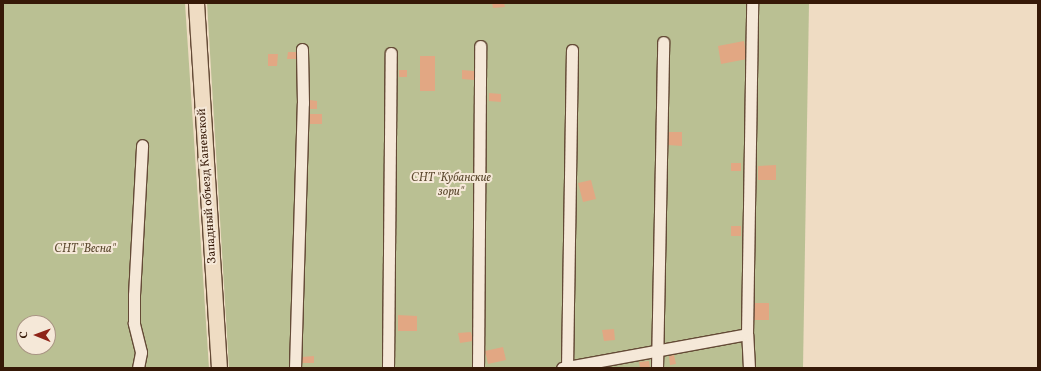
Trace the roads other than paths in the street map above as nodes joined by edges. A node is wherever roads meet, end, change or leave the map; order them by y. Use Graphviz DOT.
graph roads {
  1 [pos="196,3"];
  2 [pos="752,3"];
  3 [pos="663,42"];
  4 [pos="480,46"];
  5 [pos="302,49"];
  6 [pos="572,50"];
  7 [pos="391,53"];
  8 [pos="142,145"];
  9 [pos="747,334"];
  10 [pos="657,350"];
  11 [pos="138,368"];
  12 [pos="219,368"];
  13 [pos="295,368"];
  14 [pos="388,368"];
  15 [pos="478,368"];
  16 [pos="566,368"];
  17 [pos="657,368"];
  18 [pos="749,368"];
  1 -- 12 [label="main road, Западный объезд Каневской"];
  2 -- 9 [label="lane"];
  3 -- 10 [label="lane"];
  4 -- 15 [label="lane"];
  5 -- 13 [label="lane"];
  6 -- 16 [label="lane"];
  7 -- 14 [label="lane"];
  8 -- 11 [label="lane"];
  9 -- 10 [label="lane"];
  9 -- 18 [label="lane"];
  10 -- 16 [label="lane"];
  10 -- 17 [label="lane"];
}
